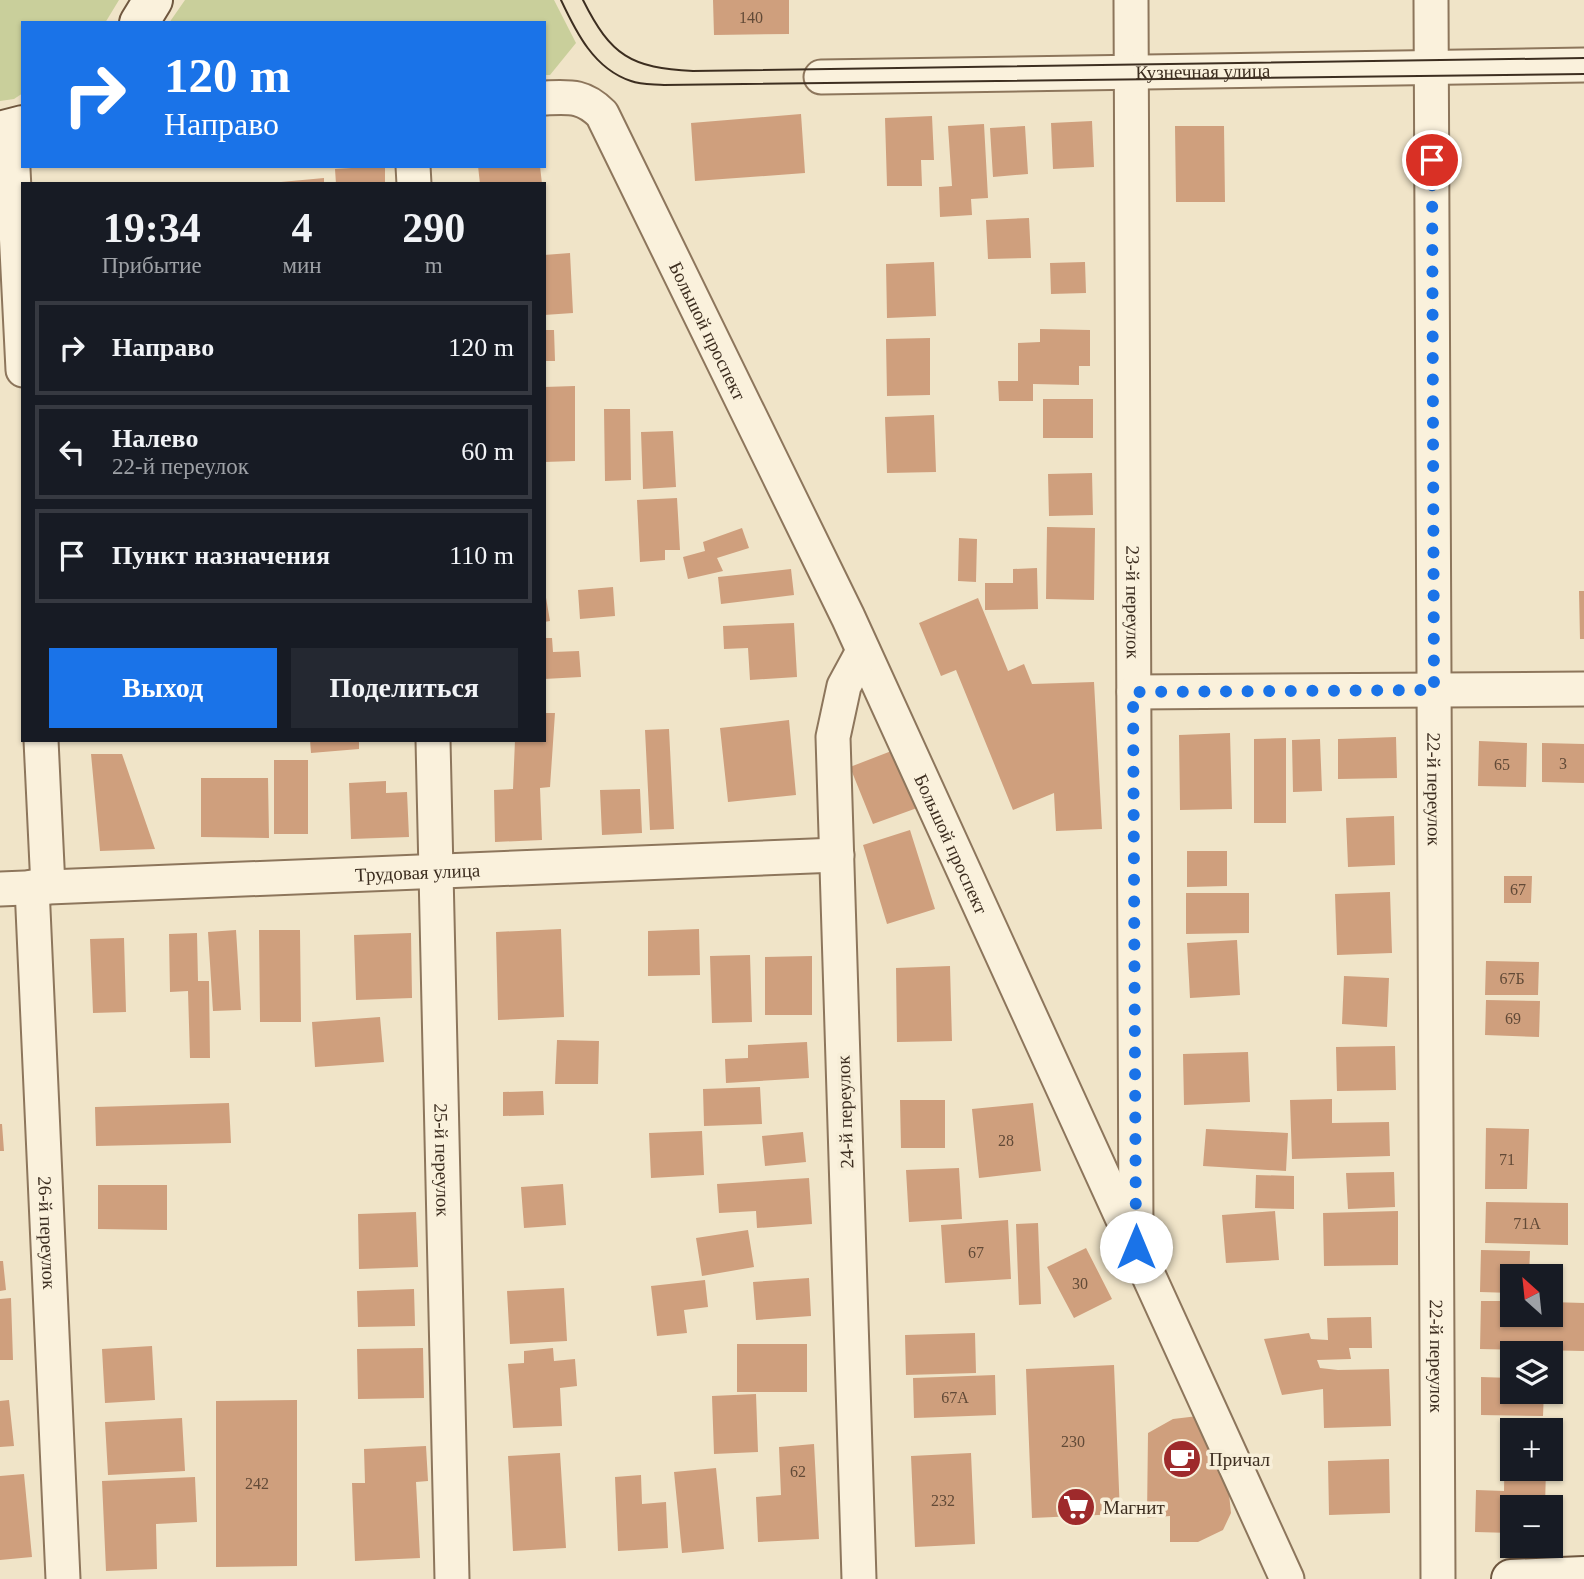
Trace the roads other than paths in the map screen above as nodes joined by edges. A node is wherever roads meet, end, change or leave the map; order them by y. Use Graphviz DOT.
graph roads {
  1 [pos="153,0"];
  2 [pos="1131,0"];
  3 [pos="1431,0"];
  4 [pos="140,21"];
  5 [pos="1584,65"];
  6 [pos="1431,68"];
  7 [pos="1131,72"];
  8 [pos="821,77"];
  9 [pos="546,98"];
  10 [pos="14,128"];
  11 [pos="21,316"];
  12 [pos="863,651"];
  13 [pos="1584,689"];
  14 [pos="1434,690"];
  15 [pos="1133,692"];
  16 [pos="41,742"];
  17 [pos="433,742"];
  18 [pos="837,855"];
  19 [pos="437,871"];
  20 [pos="26,887"];
  21 [pos="1136,1247"];
  22 [pos="1584,1576"];
  23 [pos="63,1579"];
  24 [pos="452,1579"];
  25 [pos="859,1579"];
  26 [pos="1287,1579"];
  27 [pos="1438,1579"];
  28 [pos="1511,1579"];
  1 -- 4 [label="main road"];
  2 -- 7 [label="street, 23-й переулок"];
  3 -- 6 [label="street, 22-й переулок"];
  5 -- 6 [label="street, Кузнечная улица"];
  6 -- 7 [label="street, Кузнечная улица"];
  6 -- 14 [label="street, 22-й переулок"];
  7 -- 8 [label="street, Кузнечная улица"];
  7 -- 15 [label="street, 23-й переулок"];
  9 -- 12 [label="street, Большой проспект"];
  10 -- 11 [label="street"];
  12 -- 18 [label="street, 24-й переулок"];
  12 -- 21 [label="street, Большой проспект"];
  13 -- 14 [label="street"];
  14 -- 15 [label="street"];
  14 -- 27 [label="street, 22-й переулок"];
  15 -- 21 [label="street, 23-й переулок"];
  16 -- 20 [label="street, 26-й переулок"];
  17 -- 19 [label="street, 25-й переулок"];
  18 -- 19 [label="street, Трудовая улица"];
  18 -- 25 [label="street, 24-й переулок"];
  19 -- 20 [label="street, Трудовая улица"];
  19 -- 24 [label="street, 25-й переулок"];
  20 -- 23 [label="street, 26-й переулок"];
  21 -- 26 [label="street, Большой проспект"];
  22 -- 28 [label="main road"];
}
